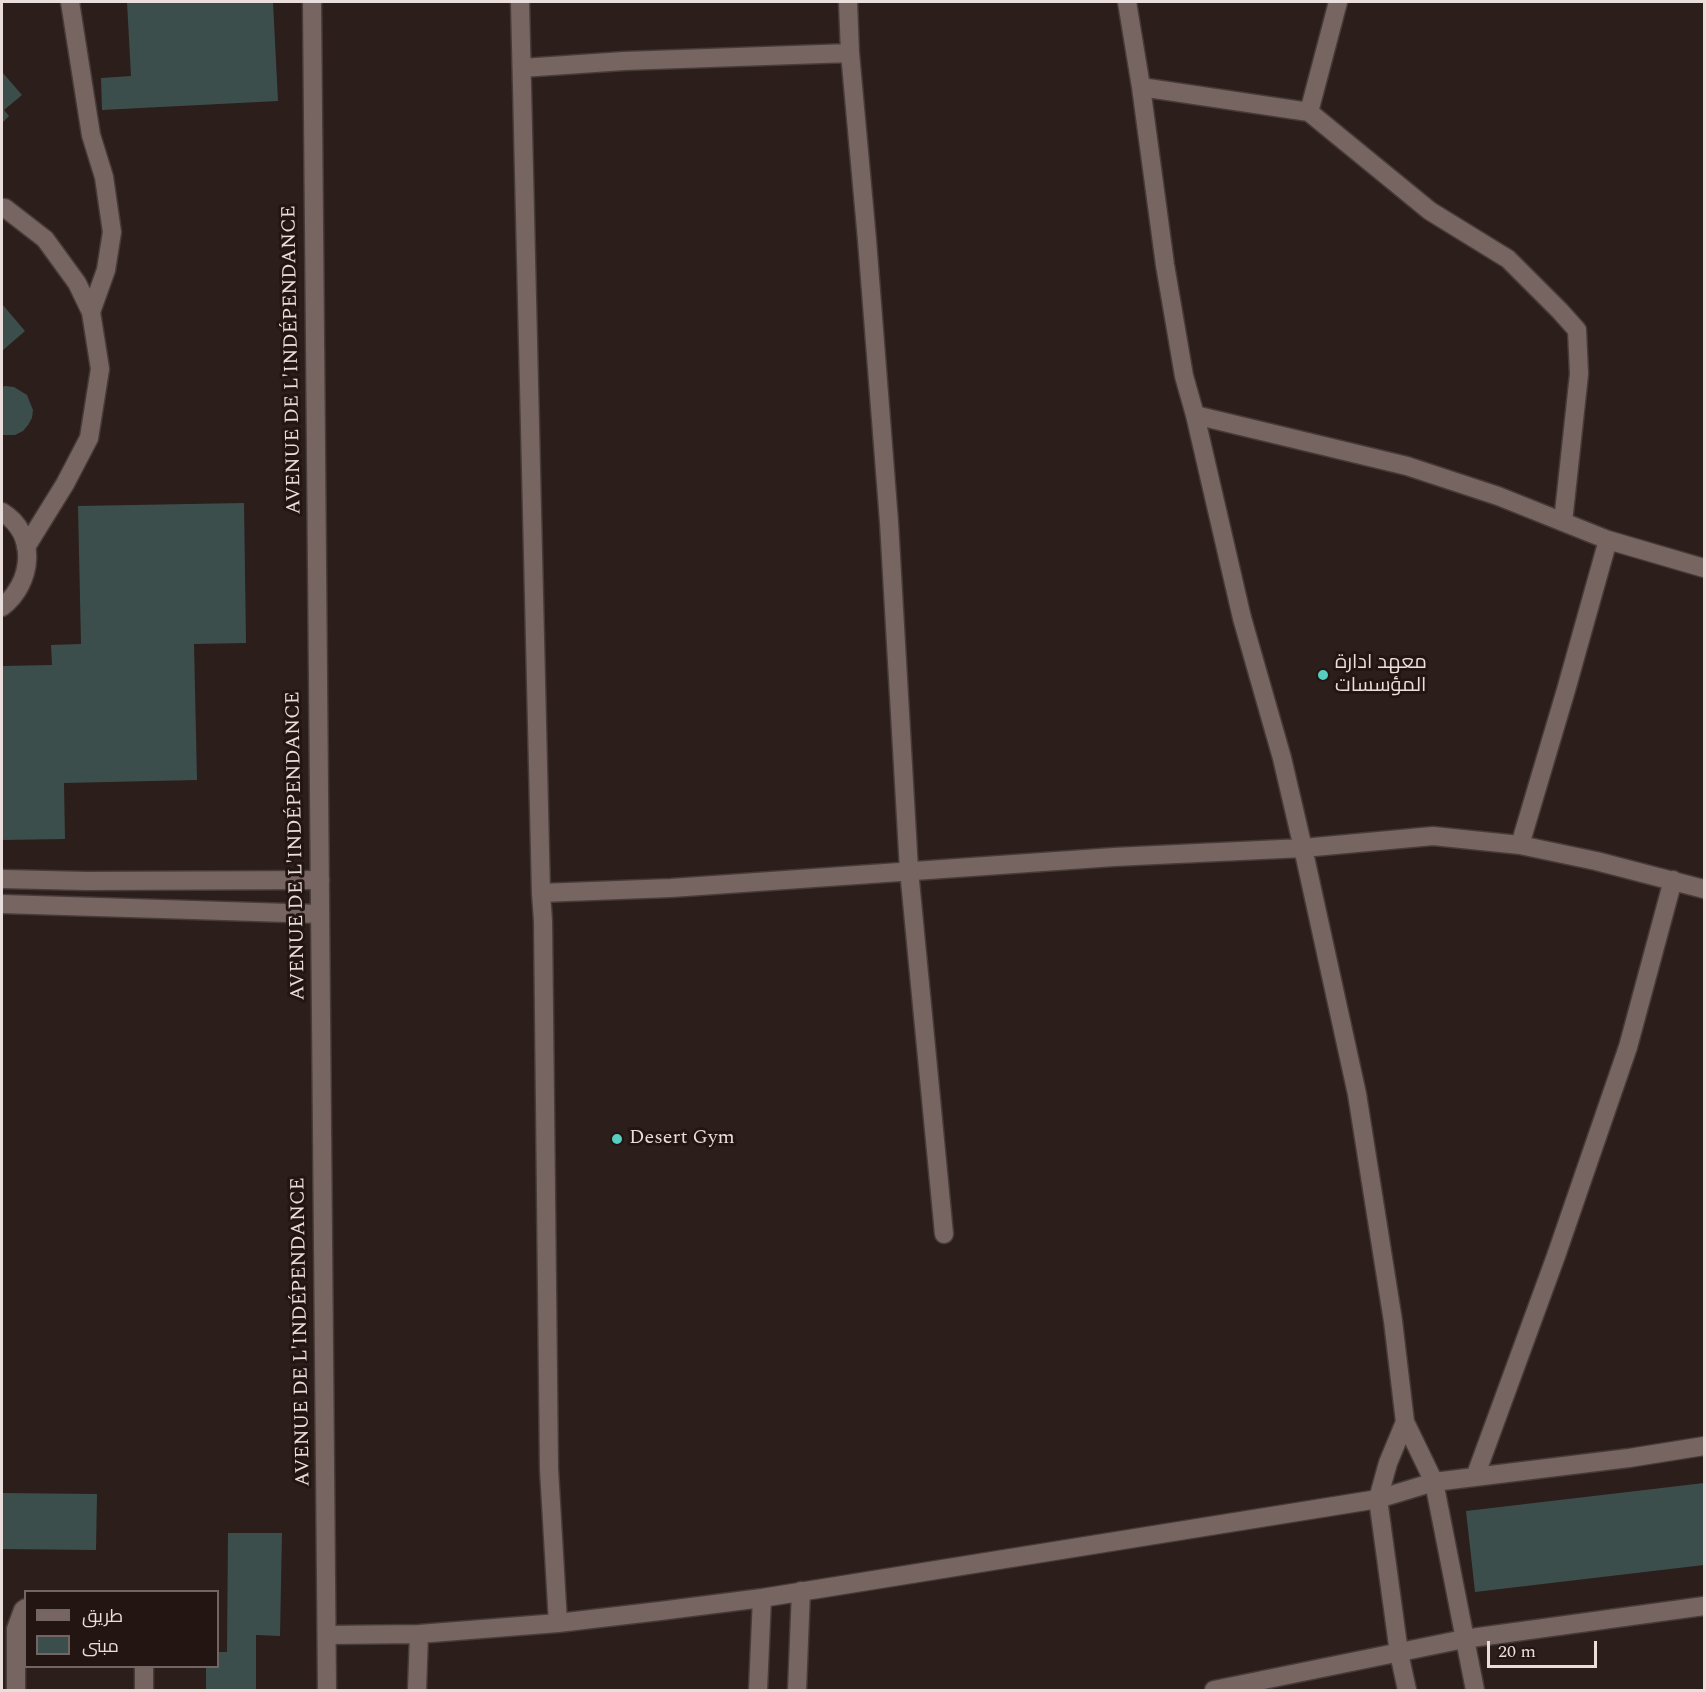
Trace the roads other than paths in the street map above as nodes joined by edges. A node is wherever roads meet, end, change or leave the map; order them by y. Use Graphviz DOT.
graph roads {
  1 [pos="70,2"];
  2 [pos="312,2"];
  3 [pos="520,2"];
  4 [pos="848,2"];
  5 [pos="1126,2"];
  6 [pos="1338,2"];
  7 [pos="850,53"];
  8 [pos="522,68"];
  9 [pos="1141,87"];
  10 [pos="1309,112"];
  11 [pos="2,208"];
  12 [pos="91,312"];
  13 [pos="1195,415"];
  14 [pos="2,512"];
  15 [pos="1563,522"];
  16 [pos="1608,540"];
  17 [pos="26,546"];
  18 [pos="1704,568"];
  19 [pos="2,607"];
  20 [pos="1520,845"];
  21 [pos="1304,848"];
  22 [pos="909,870"];
  23 [pos="2,879"];
  24 [pos="320,880"];
  25 [pos="1673,880"];
  26 [pos="1704,889"];
  27 [pos="541,893"];
  28 [pos="2,904"];
  29 [pos="320,914"];
  30 [pos="944,1234"];
  31 [pos="1405,1422"];
  32 [pos="1704,1446"];
  33 [pos="1475,1477"];
  34 [pos="1434,1482"];
  35 [pos="1378,1498"];
  36 [pos="801,1591"];
  37 [pos="762,1598"];
  38 [pos="1704,1606"];
  39 [pos="24,1609"];
  40 [pos="558,1623"];
  41 [pos="419,1634"];
  42 [pos="327,1635"];
  43 [pos="1464,1639"];
  44 [pos="1399,1653"];
  45 [pos="144,1668"];
  46 [pos="15,1690"];
  47 [pos="144,1690"];
  48 [pos="327,1690"];
  49 [pos="417,1690"];
  50 [pos="758,1690"];
  51 [pos="797,1690"];
  52 [pos="1214,1690"];
  53 [pos="1407,1690"];
  54 [pos="1475,1690"];
  1 -- 12 [label="street"];
  2 -- 24 [label="street, AVENUE DE L'INDÉPENDANCE"];
  3 -- 8 [label="street"];
  4 -- 7 [label="street"];
  5 -- 9 [label="street"];
  6 -- 10 [label="street"];
  7 -- 8 [label="street"];
  7 -- 22 [label="street"];
  8 -- 27 [label="street"];
  9 -- 10 [label="street"];
  9 -- 13 [label="street"];
  10 -- 15 [label="street"];
  11 -- 12 [label="street"];
  12 -- 17 [label="street"];
  13 -- 15 [label="street"];
  13 -- 21 [label="street"];
  14 -- 17 [label="street"];
  15 -- 16 [label="street"];
  16 -- 18 [label="street"];
  16 -- 20 [label="street"];
  17 -- 19 [label="street"];
  20 -- 21 [label="street"];
  20 -- 25 [label="street"];
  21 -- 22 [label="street"];
  21 -- 31 [label="street"];
  22 -- 27 [label="street"];
  22 -- 30 [label="street"];
  23 -- 24 [label="street"];
  24 -- 29 [label="street, AVENUE DE L'INDÉPENDANCE"];
  25 -- 26 [label="street"];
  25 -- 33 [label="street"];
  27 -- 40 [label="street"];
  28 -- 29 [label="street"];
  29 -- 42 [label="street, AVENUE DE L'INDÉPENDANCE"];
  31 -- 34 [label="street"];
  31 -- 35 [label="street"];
  32 -- 33 [label="street"];
  33 -- 34 [label="street"];
  34 -- 35 [label="street"];
  34 -- 43 [label="street"];
  35 -- 36 [label="street"];
  35 -- 44 [label="street"];
  36 -- 37 [label="street"];
  36 -- 51 [label="street"];
  37 -- 40 [label="street"];
  37 -- 50 [label="street"];
  38 -- 43 [label="street"];
  39 -- 46 [label="street"];
  40 -- 41 [label="street"];
  41 -- 42 [label="street"];
  41 -- 49 [label="street"];
  42 -- 48 [label="street, AVENUE DE L'INDÉPENDANCE"];
  43 -- 44 [label="street"];
  43 -- 54 [label="street"];
  44 -- 52 [label="street"];
  44 -- 53 [label="street"];
  45 -- 47 [label="street"];
}
